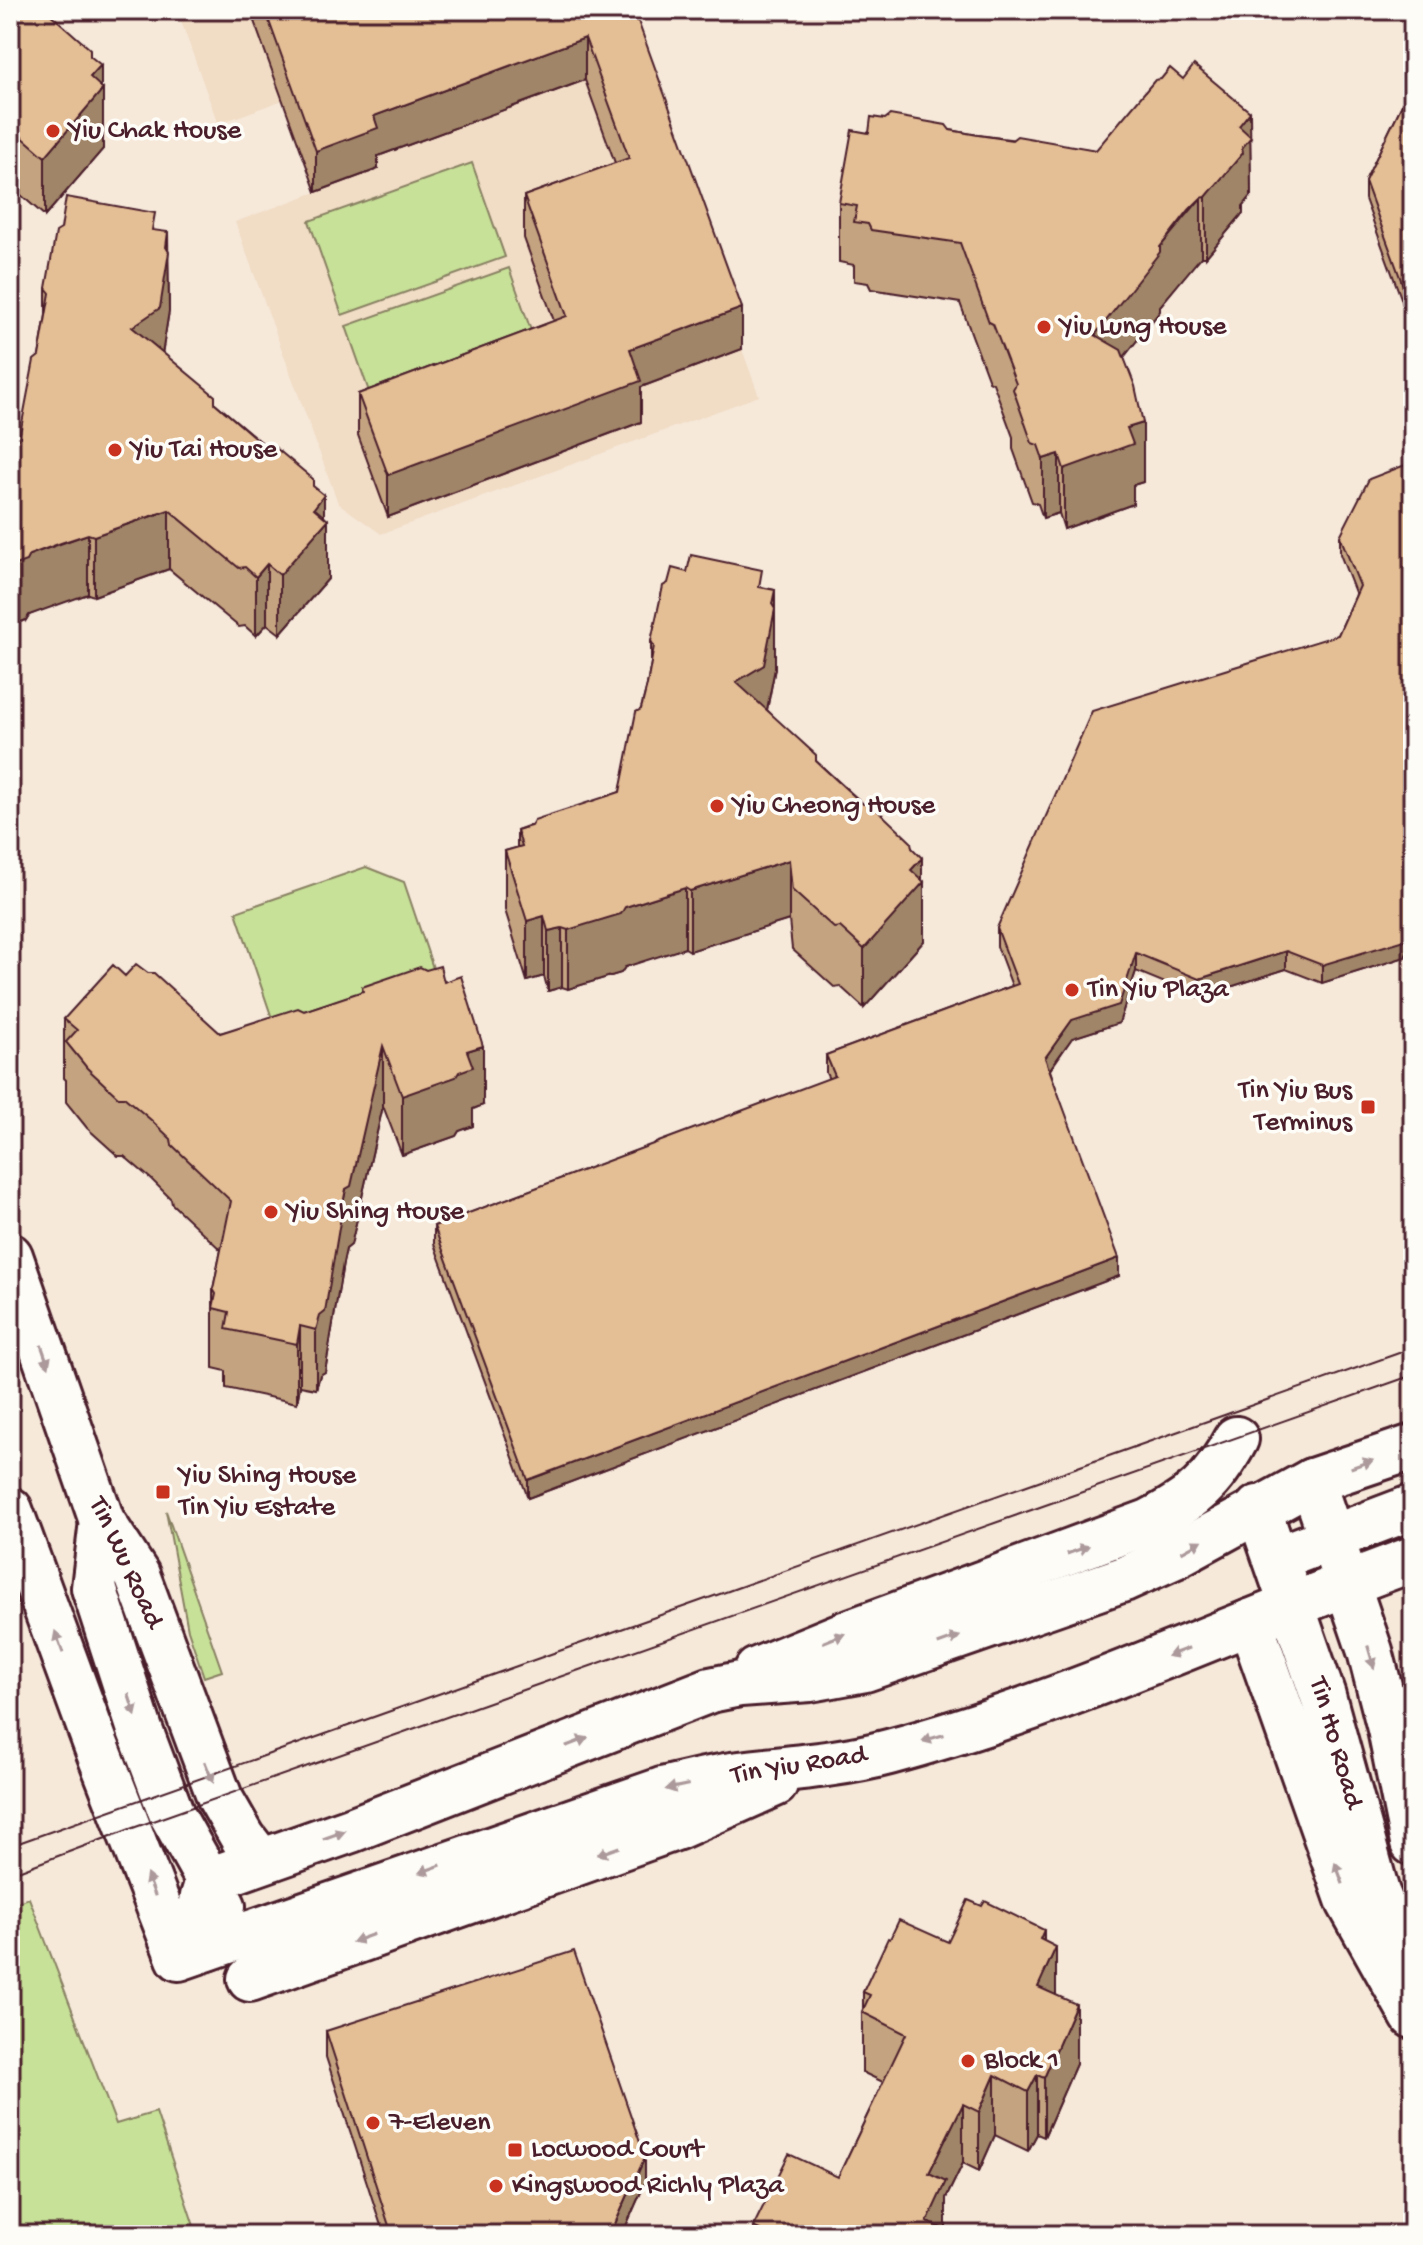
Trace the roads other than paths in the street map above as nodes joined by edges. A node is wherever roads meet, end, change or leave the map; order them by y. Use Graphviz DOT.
graph roads {
  1 [pos="10,1256"];
  2 [pos="1236,1439"];
  3 [pos="1413,1447"];
  4 [pos="1312,1481"];
  5 [pos="1413,1507"];
  6 [pos="1258,1508"];
  7 [pos="10,1510"];
  8 [pos="102,1521"];
  9 [pos="1331,1538"];
  10 [pos="1276,1559"];
  11 [pos="1413,1559"];
  12 [pos="1347,1583"];
  13 [pos="1291,1604"];
  14 [pos="1250,1622"];
  15 [pos="710,1690"];
  16 [pos="809,1767"];
  17 [pos="1413,1843"];
  18 [pos="260,1860"];
  19 [pos="209,1880"];
  20 [pos="207,1948"];
  21 [pos="1413,1978"];
  22 [pos="250,1979"];
  23 [pos="1413,2016"];
  1 -- 8 [label="main road, Tin Wu Road, one-way"];
  15 -- 2 [label="main road, one-way"];
  4 -- 3 [label="main road, one-way"];
  4 -- 6 [label="main road"];
  4 -- 9 [label="main road, Tin Ho Road"];
  5 -- 9 [label="main road"];
  6 -- 10 [label="main road, Tin Ho Road"];
  15 -- 6 [label="main road, one-way"];
  20 -- 7 [label="main road, one-way"];
  8 -- 18 [label="main road, Tin Wu Road, one-way"];
  8 -- 19 [label="main road, one-way"];
  9 -- 10 [label="main road"];
  9 -- 12 [label="main road, Tin Ho Road"];
  10 -- 13 [label="main road, Tin Ho Road"];
  11 -- 12 [label="main road, Tin Yiu Road"];
  12 -- 13 [label="main road, Tin Yiu Road"];
  12 -- 17 [label="main road, Tin Ho Road, one-way"];
  13 -- 14 [label="main road, Tin Yiu Road"];
  13 -- 21 [label="main road, Tin Ho Road"];
  14 -- 16 [label="main road, Tin Yiu Road, one-way"];
  23 -- 14 [label="main road, Tin Ho Road, one-way"];
  18 -- 15 [label="main road, one-way"];
  16 -- 20 [label="main road, Tin Yiu Road, one-way"];
  16 -- 22 [label="main road, one-way"];
  18 -- 19 [label="main road"];
  19 -- 20 [label="main road"];
}
